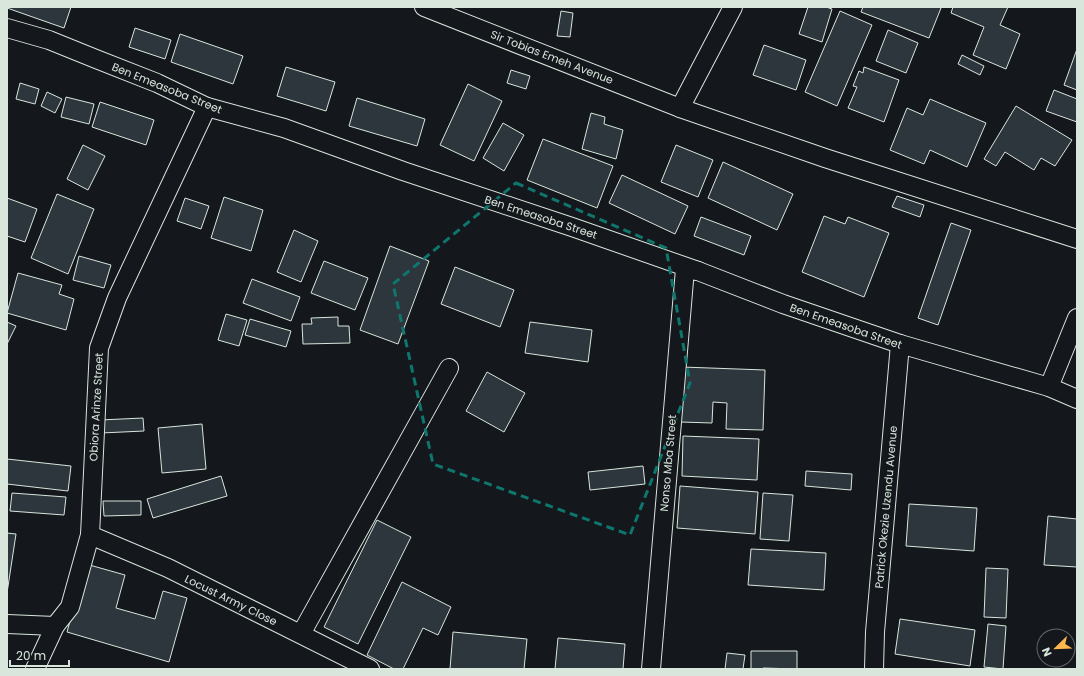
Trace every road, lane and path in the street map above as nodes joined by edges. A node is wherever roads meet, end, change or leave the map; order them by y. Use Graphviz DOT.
graph roads {
  1 [pos="424,7"];
  2 [pos="733,7"];
  3 [pos="7,28"];
  4 [pos="207,107"];
  5 [pos="680,108"];
  6 [pos="1077,239"];
  7 [pos="698,271"];
  8 [pos="1077,318"];
  9 [pos="900,344"];
  10 [pos="449,368"];
  11 [pos="1049,387"];
  12 [pos="1077,399"];
  13 [pos="90,535"];
  14 [pos="7,624"];
  15 [pos="55,626"];
  16 [pos="301,634"];
  17 [pos="35,669"];
  18 [pos="370,669"];
  19 [pos="651,669"];
  20 [pos="874,669"];
  1 -- 5 [label="street, Sir Tobias Emeh Avenue"];
  2 -- 5 [label="street"];
  3 -- 4 [label="street, Ben Emeasoba Street"];
  4 -- 7 [label="street, Ben Emeasoba Street"];
  4 -- 13 [label="street, Obiora Arinze Street"];
  5 -- 6 [label="street, Sir Tobias Emeh Avenue"];
  7 -- 9 [label="street, Ben Emeasoba Street"];
  7 -- 19 [label="street, Nonso Mba Street"];
  8 -- 11 [label="street"];
  9 -- 11 [label="street, Ben Emeasoba Street"];
  9 -- 20 [label="street, Patrick Okezie Uzendu Avenue"];
  10 -- 16 [label="street"];
  11 -- 12 [label="street, Ben Emeasoba Street"];
  13 -- 15 [label="street, Obiora Arinze Street"];
  13 -- 16 [label="street, Locust Army Close"];
  14 -- 15 [label="street"];
  15 -- 17 [label="street, Obiora Arinze Street"];
  16 -- 18 [label="street, Locust Army Close"];
}
